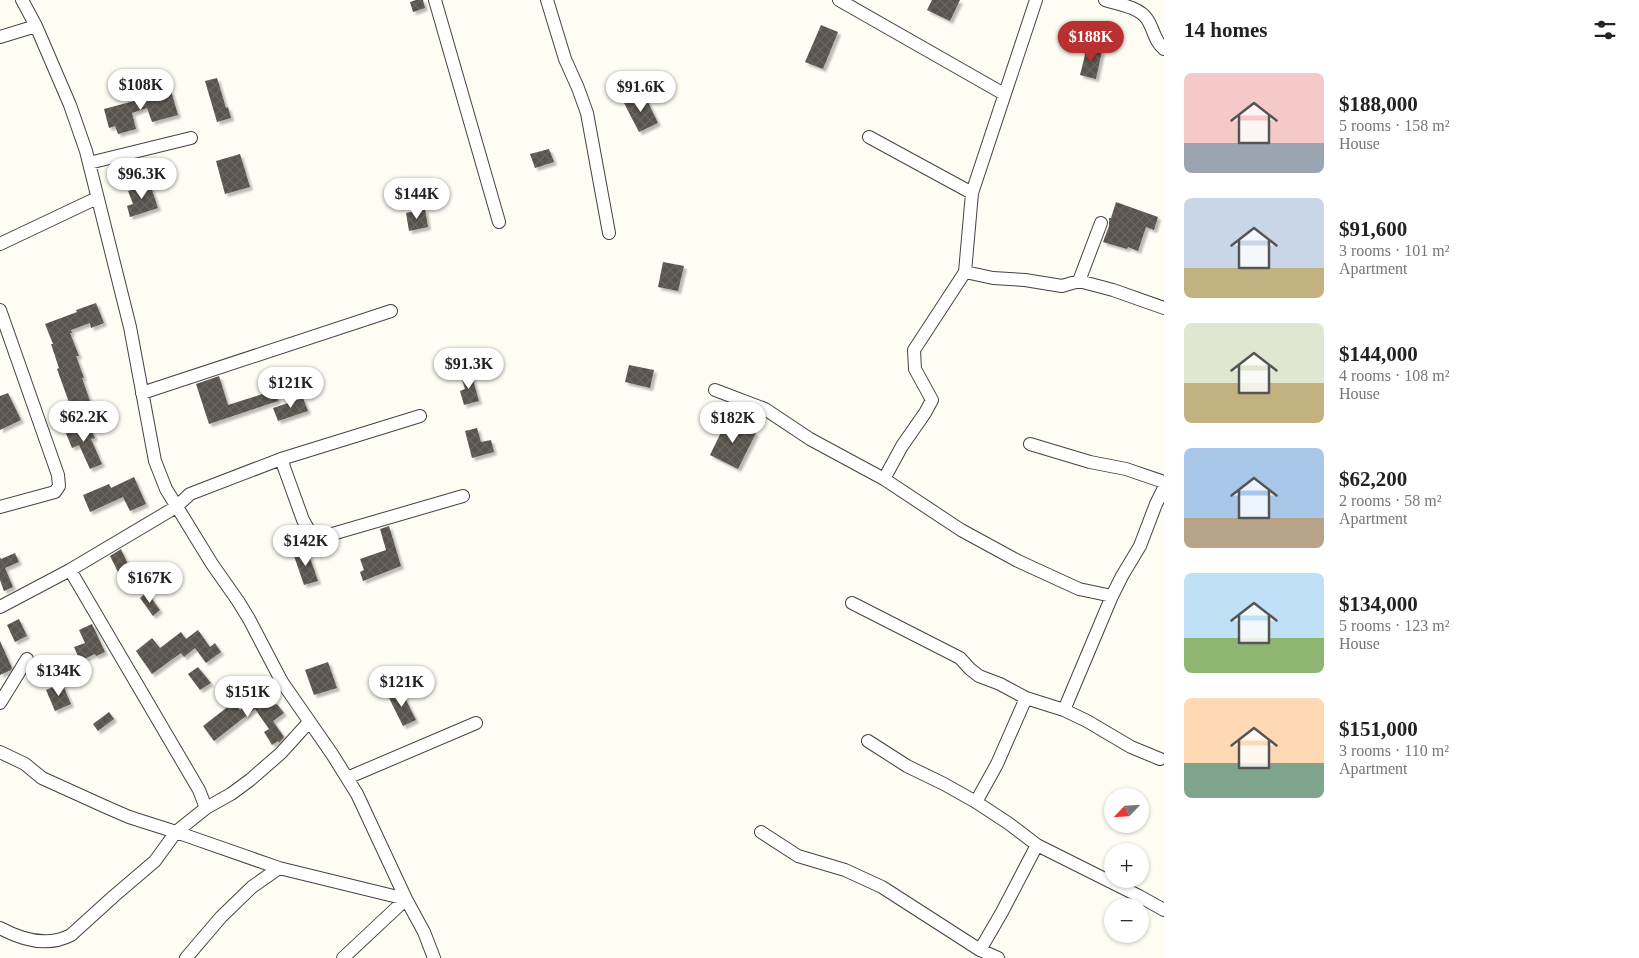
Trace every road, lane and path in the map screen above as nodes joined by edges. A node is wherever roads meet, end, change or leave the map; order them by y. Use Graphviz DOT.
graph roads {
  1 [pos="22,0"];
  2 [pos="435,0"];
  3 [pos="547,0"];
  4 [pos="839,0"];
  5 [pos="1036,0"];
  6 [pos="1105,0"];
  7 [pos="36,26"];
  8 [pos="0,37"];
  9 [pos="1164,49"];
  10 [pos="1004,94"];
  11 [pos="869,137"];
  12 [pos="191,138"];
  13 [pos="89,163"];
  14 [pos="972,193"];
  15 [pos="97,198"];
  16 [pos="499,222"];
  17 [pos="1101,223"];
  18 [pos="609,233"];
  19 [pos="0,244"];
  20 [pos="964,272"];
  21 [pos="1078,281"];
  22 [pos="1164,308"];
  23 [pos="0,310"];
  24 [pos="391,311"];
  25 [pos="715,390"];
  26 [pos="142,393"];
  27 [pos="420,416"];
  28 [pos="1030,444"];
  29 [pos="280,459"];
  30 [pos="884,479"];
  31 [pos="1164,482"];
  32 [pos="1164,488"];
  33 [pos="463,496"];
  34 [pos="0,507"];
  35 [pos="176,507"];
  36 [pos="70,570"];
  37 [pos="1112,596"];
  38 [pos="852,604"];
  39 [pos="0,607"];
  40 [pos="27,659"];
  41 [pos="1026,698"];
  42 [pos="0,703"];
  43 [pos="1064,710"];
  44 [pos="309,722"];
  45 [pos="476,722"];
  46 [pos="868,741"];
  47 [pos="0,752"];
  48 [pos="1163,757"];
  49 [pos="347,778"];
  50 [pos="976,802"];
  51 [pos="206,808"];
  52 [pos="176,832"];
  53 [pos="761,832"];
  54 [pos="1036,845"];
  55 [pos="279,868"];
  56 [pos="406,899"];
  57 [pos="1164,910"];
  58 [pos="0,928"];
  59 [pos="980,950"];
  60 [pos="186,958"];
  61 [pos="343,958"];
  62 [pos="434,958"];
  63 [pos="998,958"];
  1 -- 7 [label="street"];
  2 -- 16 [label="street"];
  3 -- 18 [label="street"];
  4 -- 10 [label="street"];
  5 -- 10 [label="street"];
  6 -- 9 [label="street"];
  7 -- 8 [label="street"];
  7 -- 13 [label="street"];
  10 -- 14 [label="street"];
  11 -- 14 [label="street"];
  12 -- 13 [label="street"];
  13 -- 15 [label="street"];
  14 -- 20 [label="street"];
  15 -- 19 [label="street"];
  15 -- 26 [label="street"];
  17 -- 21 [label="street"];
  20 -- 21 [label="street"];
  20 -- 30 [label="street"];
  21 -- 22 [label="street"];
  23 -- 34 [label="street"];
  24 -- 26 [label="street"];
  25 -- 30 [label="street"];
  26 -- 35 [label="street"];
  27 -- 29 [label="street"];
  28 -- 31 [label="street"];
  29 -- 33 [label="street"];
  29 -- 35 [label="street"];
  30 -- 37 [label="street"];
  32 -- 37 [label="street"];
  35 -- 36 [label="street"];
  35 -- 44 [label="street"];
  36 -- 39 [label="street"];
  36 -- 51 [label="street"];
  37 -- 43 [label="street"];
  38 -- 41 [label="street"];
  40 -- 42 [label="street"];
  41 -- 43 [label="street"];
  41 -- 50 [label="street"];
  43 -- 48 [label="street"];
  44 -- 49 [label="street"];
  44 -- 51 [label="street"];
  45 -- 49 [label="street"];
  46 -- 50 [label="street"];
  47 -- 52 [label="street"];
  49 -- 56 [label="street"];
  50 -- 54 [label="street"];
  51 -- 52 [label="street"];
  52 -- 55 [label="street"];
  52 -- 58 [label="street"];
  53 -- 59 [label="street"];
  54 -- 57 [label="street"];
  54 -- 59 [label="street"];
  55 -- 56 [label="street"];
  55 -- 60 [label="street"];
  56 -- 61 [label="street"];
  56 -- 62 [label="street"];
  59 -- 63 [label="street"];
}
